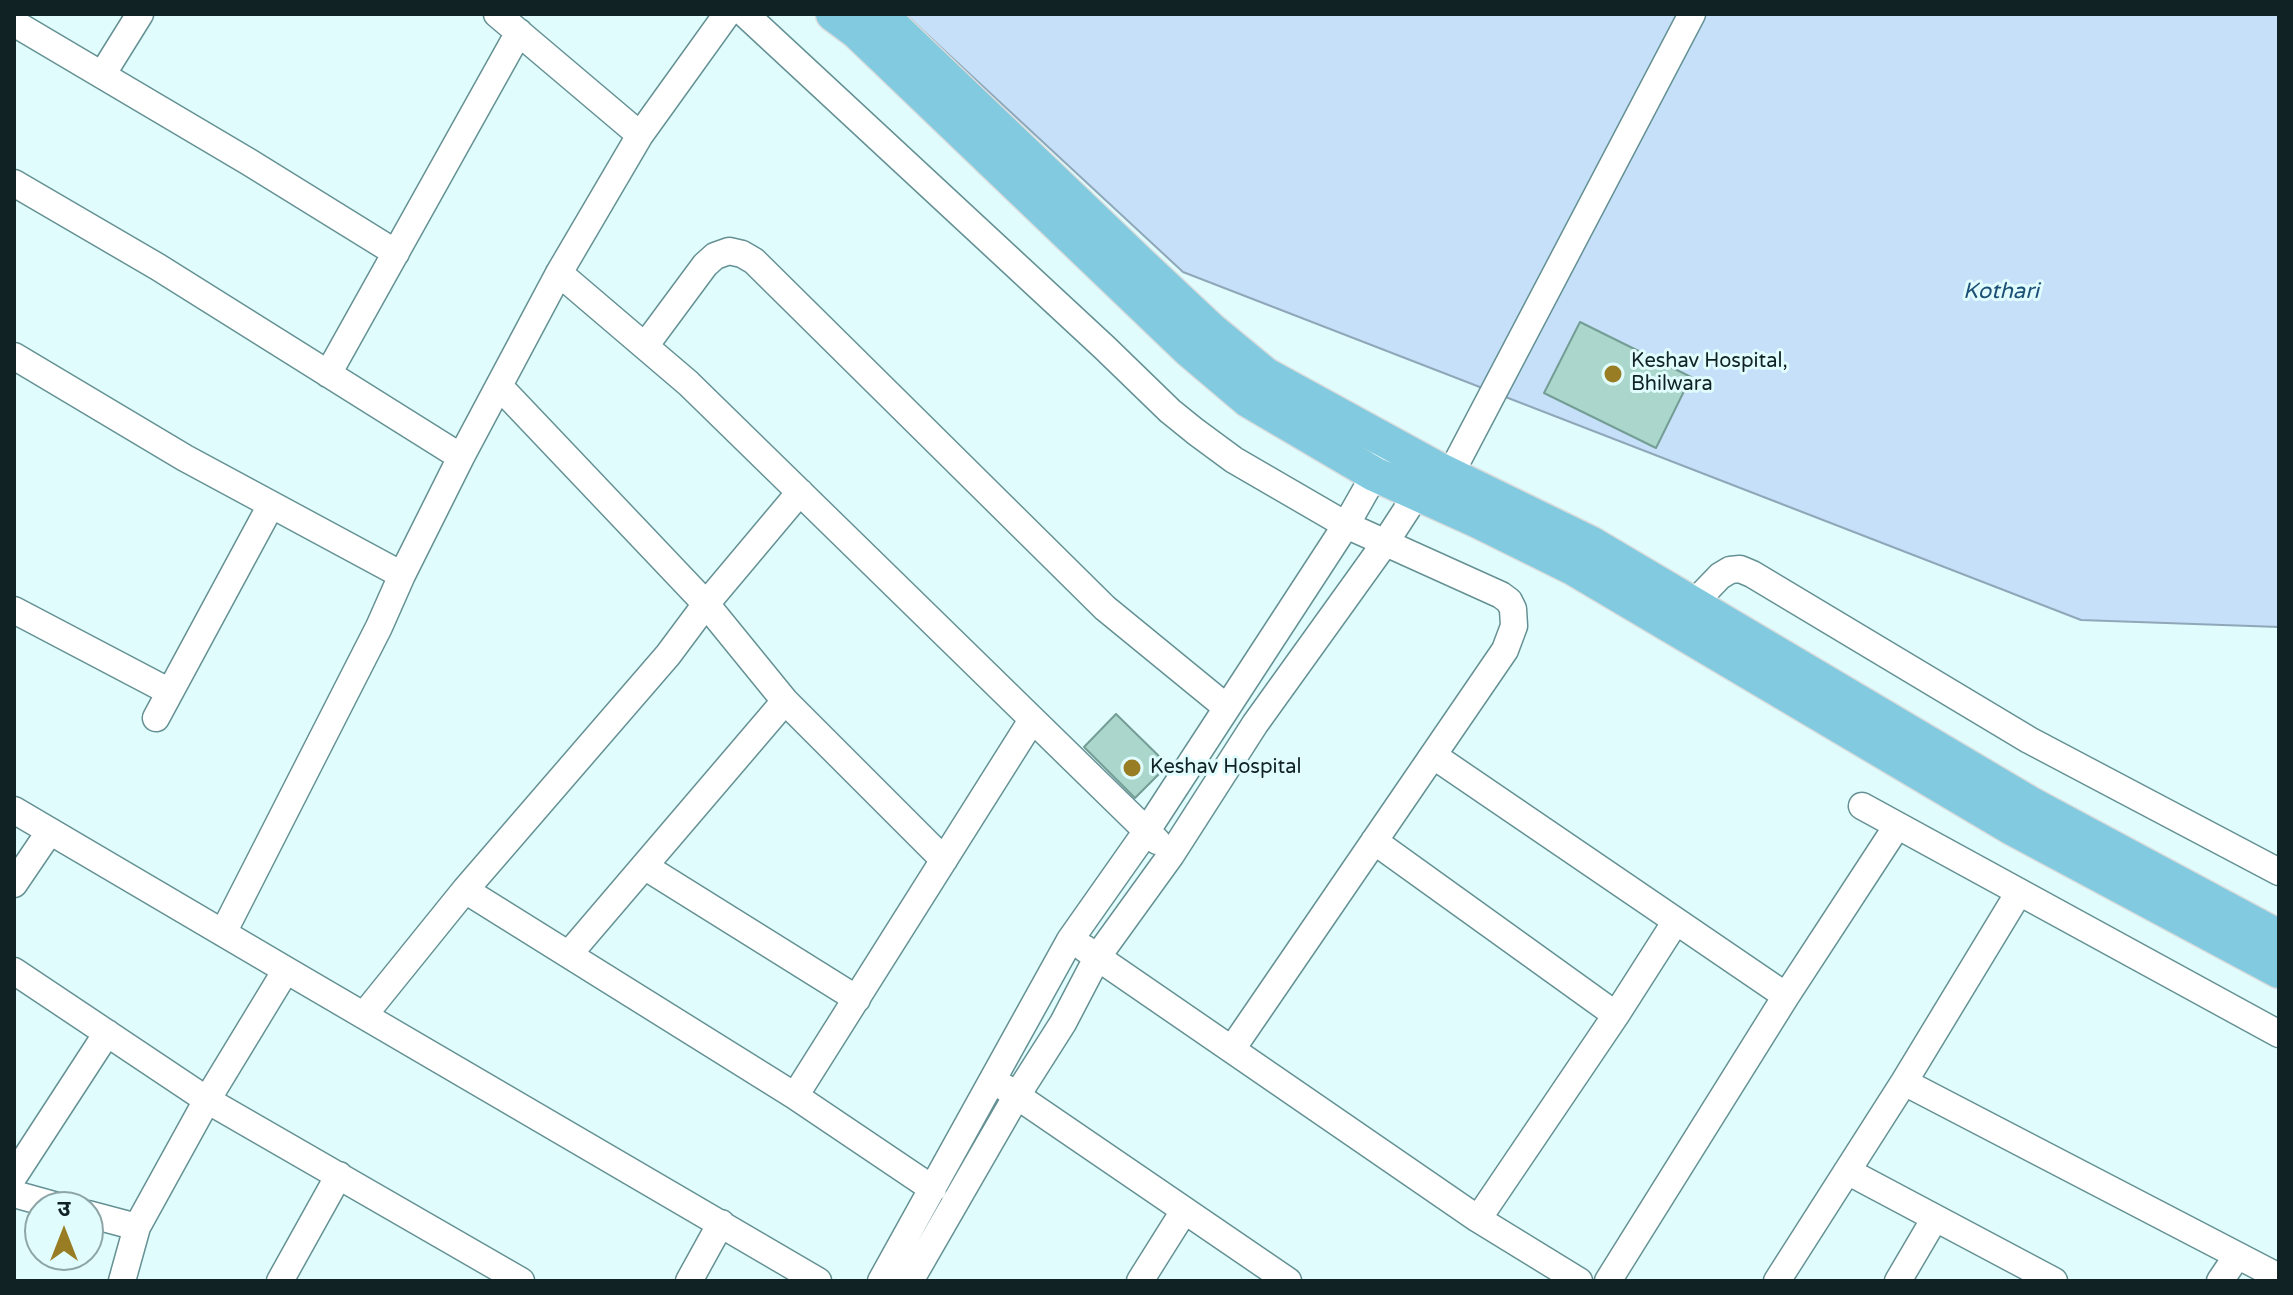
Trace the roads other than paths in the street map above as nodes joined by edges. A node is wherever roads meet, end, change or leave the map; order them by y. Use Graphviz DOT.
graph roads {
  1 [pos="140,14"];
  2 [pos="497,14"];
  3 [pos="727,14"];
  4 [pos="745,14"];
  5 [pos="833,14"];
  6 [pos="880,14"];
  7 [pos="1692,14"];
  8 [pos="14,23"];
  9 [pos="519,32"];
  10 [pos="102,75"];
  11 [pos="640,135"];
  12 [pos="14,183"];
  13 [pos="396,253"];
  14 [pos="559,273"];
  15 [pos="645,346"];
  16 [pos="14,356"];
  17 [pos="328,374"];
  18 [pos="499,386"];
  19 [pos="1392,444"];
  20 [pos="461,457"];
  21 [pos="1374,474"];
  22 [pos="1434,479"];
  23 [pos="800,492"];
  24 [pos="271,505"];
  25 [pos="1346,525"];
  26 [pos="1385,543"];
  27 [pos="402,575"];
  28 [pos="706,604"];
  29 [pos="1693,604"];
  30 [pos="14,610"];
  31 [pos="170,692"];
  32 [pos="785,701"];
  33 [pos="1226,707"];
  34 [pos="156,718"];
  35 [pos="1032,720"];
  36 [pos="1434,756"];
  37 [pos="1862,806"];
  38 [pos="14,810"];
  39 [pos="1897,826"];
  40 [pos="50,831"];
  41 [pos="1146,832"];
  42 [pos="1374,841"];
  43 [pos="1171,855"];
  44 [pos="944,860"];
  45 [pos="644,866"];
  46 [pos="2279,872"];
  47 [pos="14,884"];
  48 [pos="465,890"];
  49 [pos="2018,894"];
  50 [pos="1676,921"];
  51 [pos="223,933"];
  52 [pos="2279,937"];
  53 [pos="1070,940"];
  54 [pos="569,954"];
  55 [pos="1098,956"];
  56 [pos="286,970"];
  57 [pos="14,971"];
  58 [pos="2279,971"];
  59 [pos="1786,996"];
  60 [pos="857,999"];
  61 [pos="364,1015"];
  62 [pos="1616,1015"];
  63 [pos="107,1033"];
  64 [pos="2279,1034"];
  65 [pos="1232,1049"];
  66 [pos="994,1078"];
  67 [pos="1904,1082"];
  68 [pos="795,1096"];
  69 [pos="1016,1097"];
  70 [pos="207,1100"];
  71 [pos="1847,1171"];
  72 [pos="339,1175"];
  73 [pos="14,1176"];
  74 [pos="933,1189"];
  75 [pos="1184,1211"];
  76 [pos="104,1218"];
  77 [pos="1935,1218"];
  78 [pos="1478,1219"];
  79 [pos="721,1223"];
  80 [pos="137,1227"];
  81 [pos="2237,1256"];
  82 [pos="2279,1277"];
  83 [pos="122,1281"];
  84 [pos="280,1281"];
  85 [pos="521,1281"];
  86 [pos="689,1281"];
  87 [pos="818,1281"];
  88 [pos="881,1281"];
  89 [pos="910,1281"];
  90 [pos="1140,1281"];
  91 [pos="1288,1281"];
  92 [pos="1579,1281"];
  93 [pos="1608,1281"];
  94 [pos="1777,1281"];
  95 [pos="1898,1281"];
  96 [pos="2054,1281"];
  97 [pos="2220,1281"];
  1 -- 10 [label="street"];
  2 -- 9 [label="street"];
  3 -- 11 [label="street"];
  4 -- 25 [label="street"];
  5 -- 21 [label="main road"];
  6 -- 19 [label="main road"];
  7 -- 22 [label="street"];
  8 -- 10 [label="street"];
  9 -- 11 [label="street"];
  9 -- 13 [label="street"];
  10 -- 13 [label="street"];
  11 -- 14 [label="street"];
  12 -- 17 [label="street"];
  13 -- 17 [label="street"];
  14 -- 15 [label="street"];
  14 -- 18 [label="street"];
  15 -- 23 [label="street"];
  15 -- 33 [label="street"];
  16 -- 24 [label="street"];
  17 -- 20 [label="street"];
  18 -- 20 [label="street"];
  18 -- 28 [label="street"];
  19 -- 21 [label="street"];
  19 -- 22 [label="main road"];
  20 -- 27 [label="street"];
  21 -- 22 [label="main road"];
  21 -- 25 [label="street"];
  22 -- 26 [label="street"];
  22 -- 29 [label="main road"];
  22 -- 58 [label="main road"];
  23 -- 28 [label="street"];
  23 -- 35 [label="street"];
  24 -- 27 [label="street"];
  24 -- 31 [label="street"];
  25 -- 26 [label="street"];
  25 -- 33 [label="street"];
  26 -- 36 [label="street"];
  26 -- 43 [label="street"];
  27 -- 51 [label="street"];
  28 -- 32 [label="street"];
  28 -- 48 [label="street"];
  29 -- 46 [label="street"];
  29 -- 52 [label="main road"];
  30 -- 31 [label="street"];
  31 -- 34 [label="street"];
  32 -- 44 [label="street"];
  32 -- 45 [label="street"];
  33 -- 41 [label="street"];
  35 -- 41 [label="street"];
  35 -- 44 [label="street"];
  36 -- 42 [label="street"];
  36 -- 50 [label="street"];
  37 -- 39 [label="street"];
  38 -- 40 [label="street"];
  39 -- 49 [label="street"];
  39 -- 59 [label="street"];
  40 -- 47 [label="street"];
  40 -- 51 [label="street"];
  41 -- 43 [label="street"];
  41 -- 53 [label="street"];
  42 -- 62 [label="street"];
  42 -- 65 [label="street"];
  43 -- 55 [label="street"];
  44 -- 60 [label="street"];
  45 -- 54 [label="street"];
  45 -- 60 [label="street"];
  48 -- 54 [label="street"];
  48 -- 61 [label="street"];
  49 -- 64 [label="street"];
  49 -- 67 [label="street"];
  50 -- 59 [label="street"];
  50 -- 62 [label="street"];
  51 -- 56 [label="street"];
  53 -- 55 [label="street"];
  53 -- 66 [label="street"];
  54 -- 68 [label="street"];
  55 -- 65 [label="street"];
  55 -- 69 [label="street"];
  56 -- 61 [label="street"];
  56 -- 70 [label="street"];
  57 -- 63 [label="street"];
  59 -- 93 [label="street"];
  60 -- 68 [label="street"];
  61 -- 79 [label="street"];
  62 -- 78 [label="street"];
  63 -- 70 [label="street"];
  63 -- 73 [label="street"];
  65 -- 78 [label="street"];
  66 -- 69 [label="street"];
  66 -- 74 [label="street"];
  67 -- 71 [label="street"];
  67 -- 81 [label="street"];
  68 -- 74 [label="street"];
  69 -- 75 [label="street"];
  69 -- 89 [label="street"];
  70 -- 72 [label="street"];
  70 -- 80 [label="street"];
  71 -- 77 [label="street"];
  71 -- 94 [label="street"];
  72 -- 84 [label="street"];
  72 -- 85 [label="street"];
  74 -- 88 [label="street"];
  75 -- 90 [label="street"];
  75 -- 91 [label="street"];
  76 -- 80 [label="street"];
  77 -- 95 [label="street"];
  77 -- 96 [label="street"];
  78 -- 92 [label="street"];
  79 -- 86 [label="street"];
  79 -- 87 [label="street"];
  80 -- 83 [label="street"];
  81 -- 82 [label="street"];
  81 -- 97 [label="street"];
}
